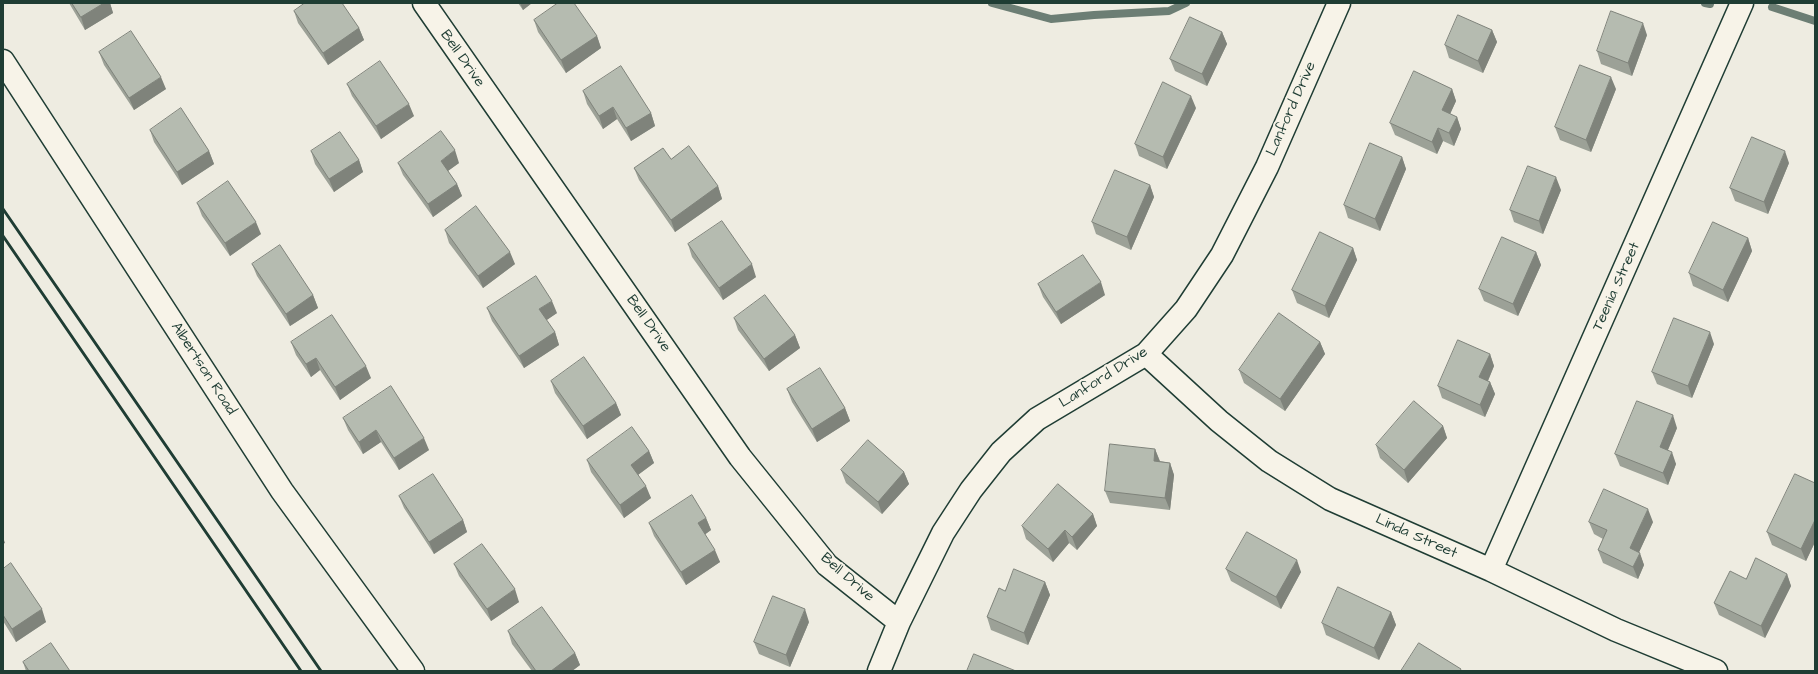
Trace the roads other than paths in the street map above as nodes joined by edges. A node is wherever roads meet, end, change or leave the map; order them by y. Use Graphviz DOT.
graph roads {
  1 [pos="424,3"];
  2 [pos="1339,3"];
  3 [pos="1742,3"];
  4 [pos="3,61"];
  5 [pos="1146,354"];
  6 [pos="1491,570"];
  7 [pos="899,622"];
  8 [pos="413,671"];
  9 [pos="880,671"];
  10 [pos="1716,671"];
  1 -- 7 [label="street, Bell Drive"];
  2 -- 5 [label="street, Lanford Drive"];
  3 -- 6 [label="street, Teenia Street"];
  4 -- 8 [label="street, Albertson Road"];
  5 -- 6 [label="street, Linda Street"];
  5 -- 7 [label="street, Lanford Drive"];
  6 -- 10 [label="street, Linda Street"];
  7 -- 9 [label="street, Lanford Drive"];
}
